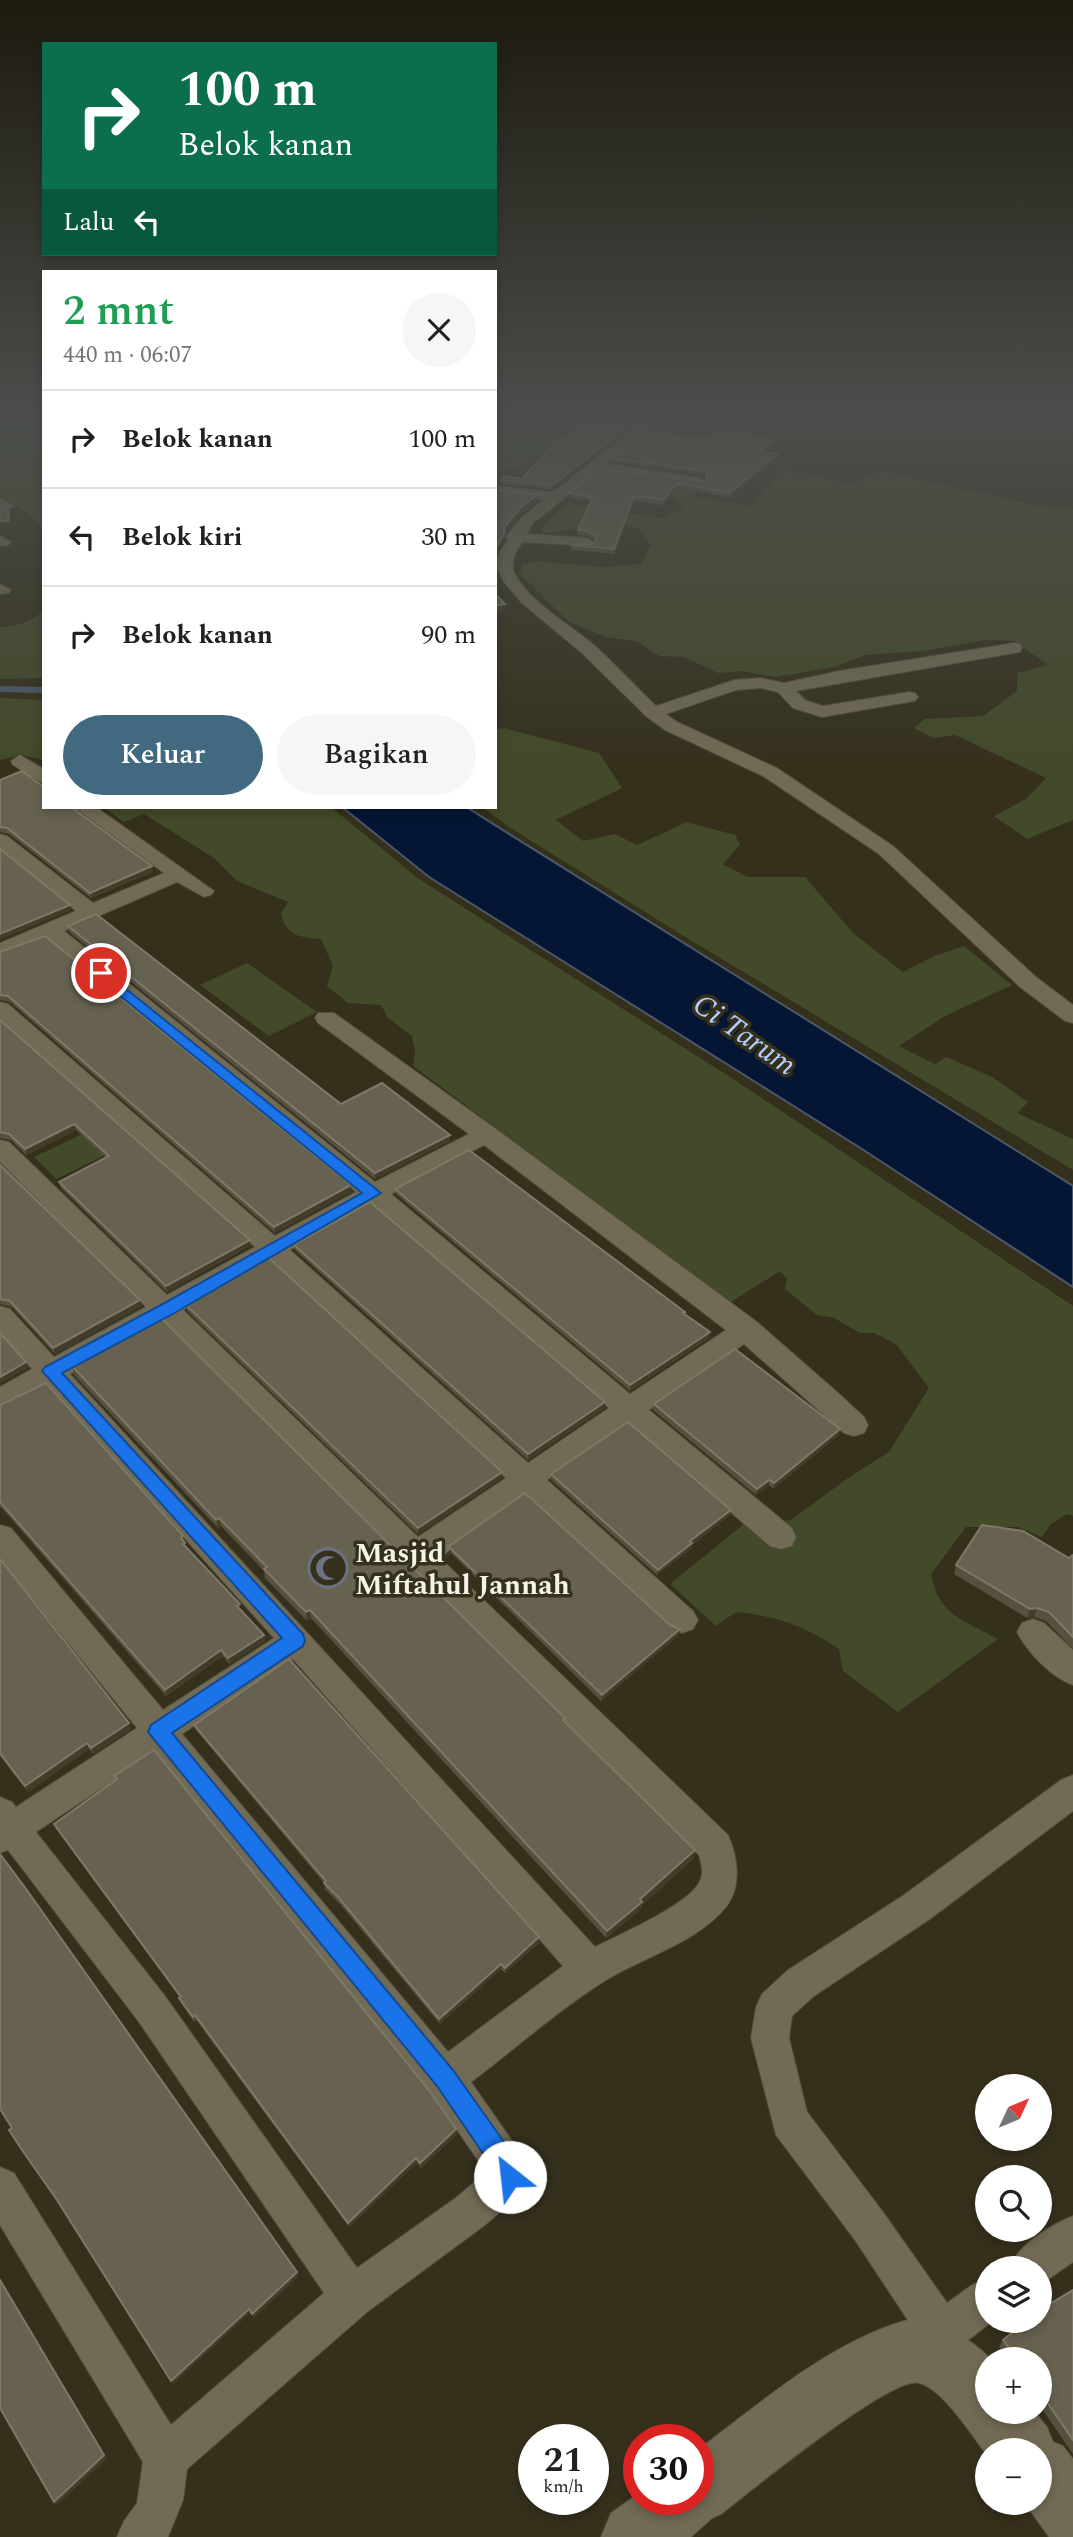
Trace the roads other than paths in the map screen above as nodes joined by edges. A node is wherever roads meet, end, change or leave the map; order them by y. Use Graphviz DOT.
graph roads {
  1 [pos="516,534"];
  2 [pos="514,537"];
  3 [pos="587,543"];
  4 [pos="1014,648"];
  5 [pos="784,688"];
  6 [pos="909,697"];
  7 [pos="653,713"];
  8 [pos="20,761"];
  9 [pos="42,777"];
  10 [pos="87,809"];
  11 [pos="0,840"];
  12 [pos="179,874"];
  13 [pos="204,891"];
  14 [pos="92,912"];
  15 [pos="49,930"];
  16 [pos="0,950"];
  17 [pos="0,1009"];
  18 [pos="1073,1016"];
  19 [pos="326,1018"];
  20 [pos="488,1134"];
  21 [pos="0,1148"];
  22 [pos="373,1193"];
  23 [pos="274,1250"];
  24 [pos="165,1311"];
  25 [pos="0,1316"];
  26 [pos="747,1329"];
  27 [pos="51,1371"];
  28 [pos="0,1400"];
  29 [pos="628,1408"];
  30 [pos="854,1424"];
  31 [pos="526,1479"];
  32 [pos="781,1537"];
  33 [pos="0,1538"];
  34 [pos="415,1555"];
  35 [pos="682,1620"];
  36 [pos="1033,1632"];
  37 [pos="296,1640"];
  38 [pos="1073,1671"];
  39 [pos="158,1732"];
  40 [pos="1073,1791"];
  41 [pos="4,1826"];
  42 [pos="590,1969"];
  43 [pos="445,2078"];
  44 [pos="0,2188"];
  45 [pos="1073,2237"];
  46 [pos="1047,2256"];
  47 [pos="352,2297"];
  48 [pos="975,2311"];
  49 [pos="938,2344"];
  50 [pos="975,2389"];
  51 [pos="1003,2424"];
  52 [pos="1014,2438"];
  53 [pos="166,2458"];
  54 [pos="714,2479"];
  55 [pos="1052,2485"];
  56 [pos="1073,2513"];
  57 [pos="665,2515"];
  58 [pos="140,2537"];
  59 [pos="635,2537"];
  1 -- 2 [label="street"];
  2 -- 3 [label="street"];
  2 -- 7 [label="street"];
  4 -- 5 [label="street"];
  5 -- 6 [label="street"];
  5 -- 7 [label="street"];
  7 -- 18 [label="street"];
  8 -- 9 [label="street"];
  10 -- 12 [label="street"];
  11 -- 14 [label="street"];
  12 -- 13 [label="street"];
  12 -- 14 [label="street"];
  14 -- 15 [label="street"];
  15 -- 16 [label="street"];
  15 -- 22 [label="street"];
  17 -- 23 [label="street"];
  19 -- 20 [label="street"];
  20 -- 22 [label="street"];
  20 -- 26 [label="street"];
  21 -- 24 [label="street"];
  22 -- 23 [label="street"];
  22 -- 29 [label="street"];
  23 -- 24 [label="street"];
  23 -- 31 [label="street"];
  24 -- 27 [label="street"];
  24 -- 34 [label="street"];
  25 -- 27 [label="street"];
  26 -- 29 [label="street"];
  26 -- 30 [label="street"];
  27 -- 28 [label="street"];
  27 -- 37 [label="street"];
  29 -- 31 [label="street"];
  29 -- 32 [label="street"];
  31 -- 34 [label="street"];
  31 -- 35 [label="street"];
  33 -- 39 [label="street"];
  34 -- 42 [label="street"];
  36 -- 38 [label="street"];
  37 -- 39 [label="street"];
  37 -- 42 [label="street"];
  39 -- 41 [label="street"];
  39 -- 43 [label="street"];
  40 -- 49 [label="street"];
  41 -- 47 [label="street"];
  42 -- 43 [label="street"];
  43 -- 47 [label="street"];
  44 -- 53 [label="street"];
  45 -- 46 [label="street"];
  47 -- 53 [label="street"];
  48 -- 49 [label="street"];
  49 -- 50 [label="main road"];
  49 -- 54 [label="main road"];
  51 -- 52 [label="main road"];
  53 -- 58 [label="street"];
  55 -- 56 [label="main road"];
  57 -- 59 [label="main road"];
}
